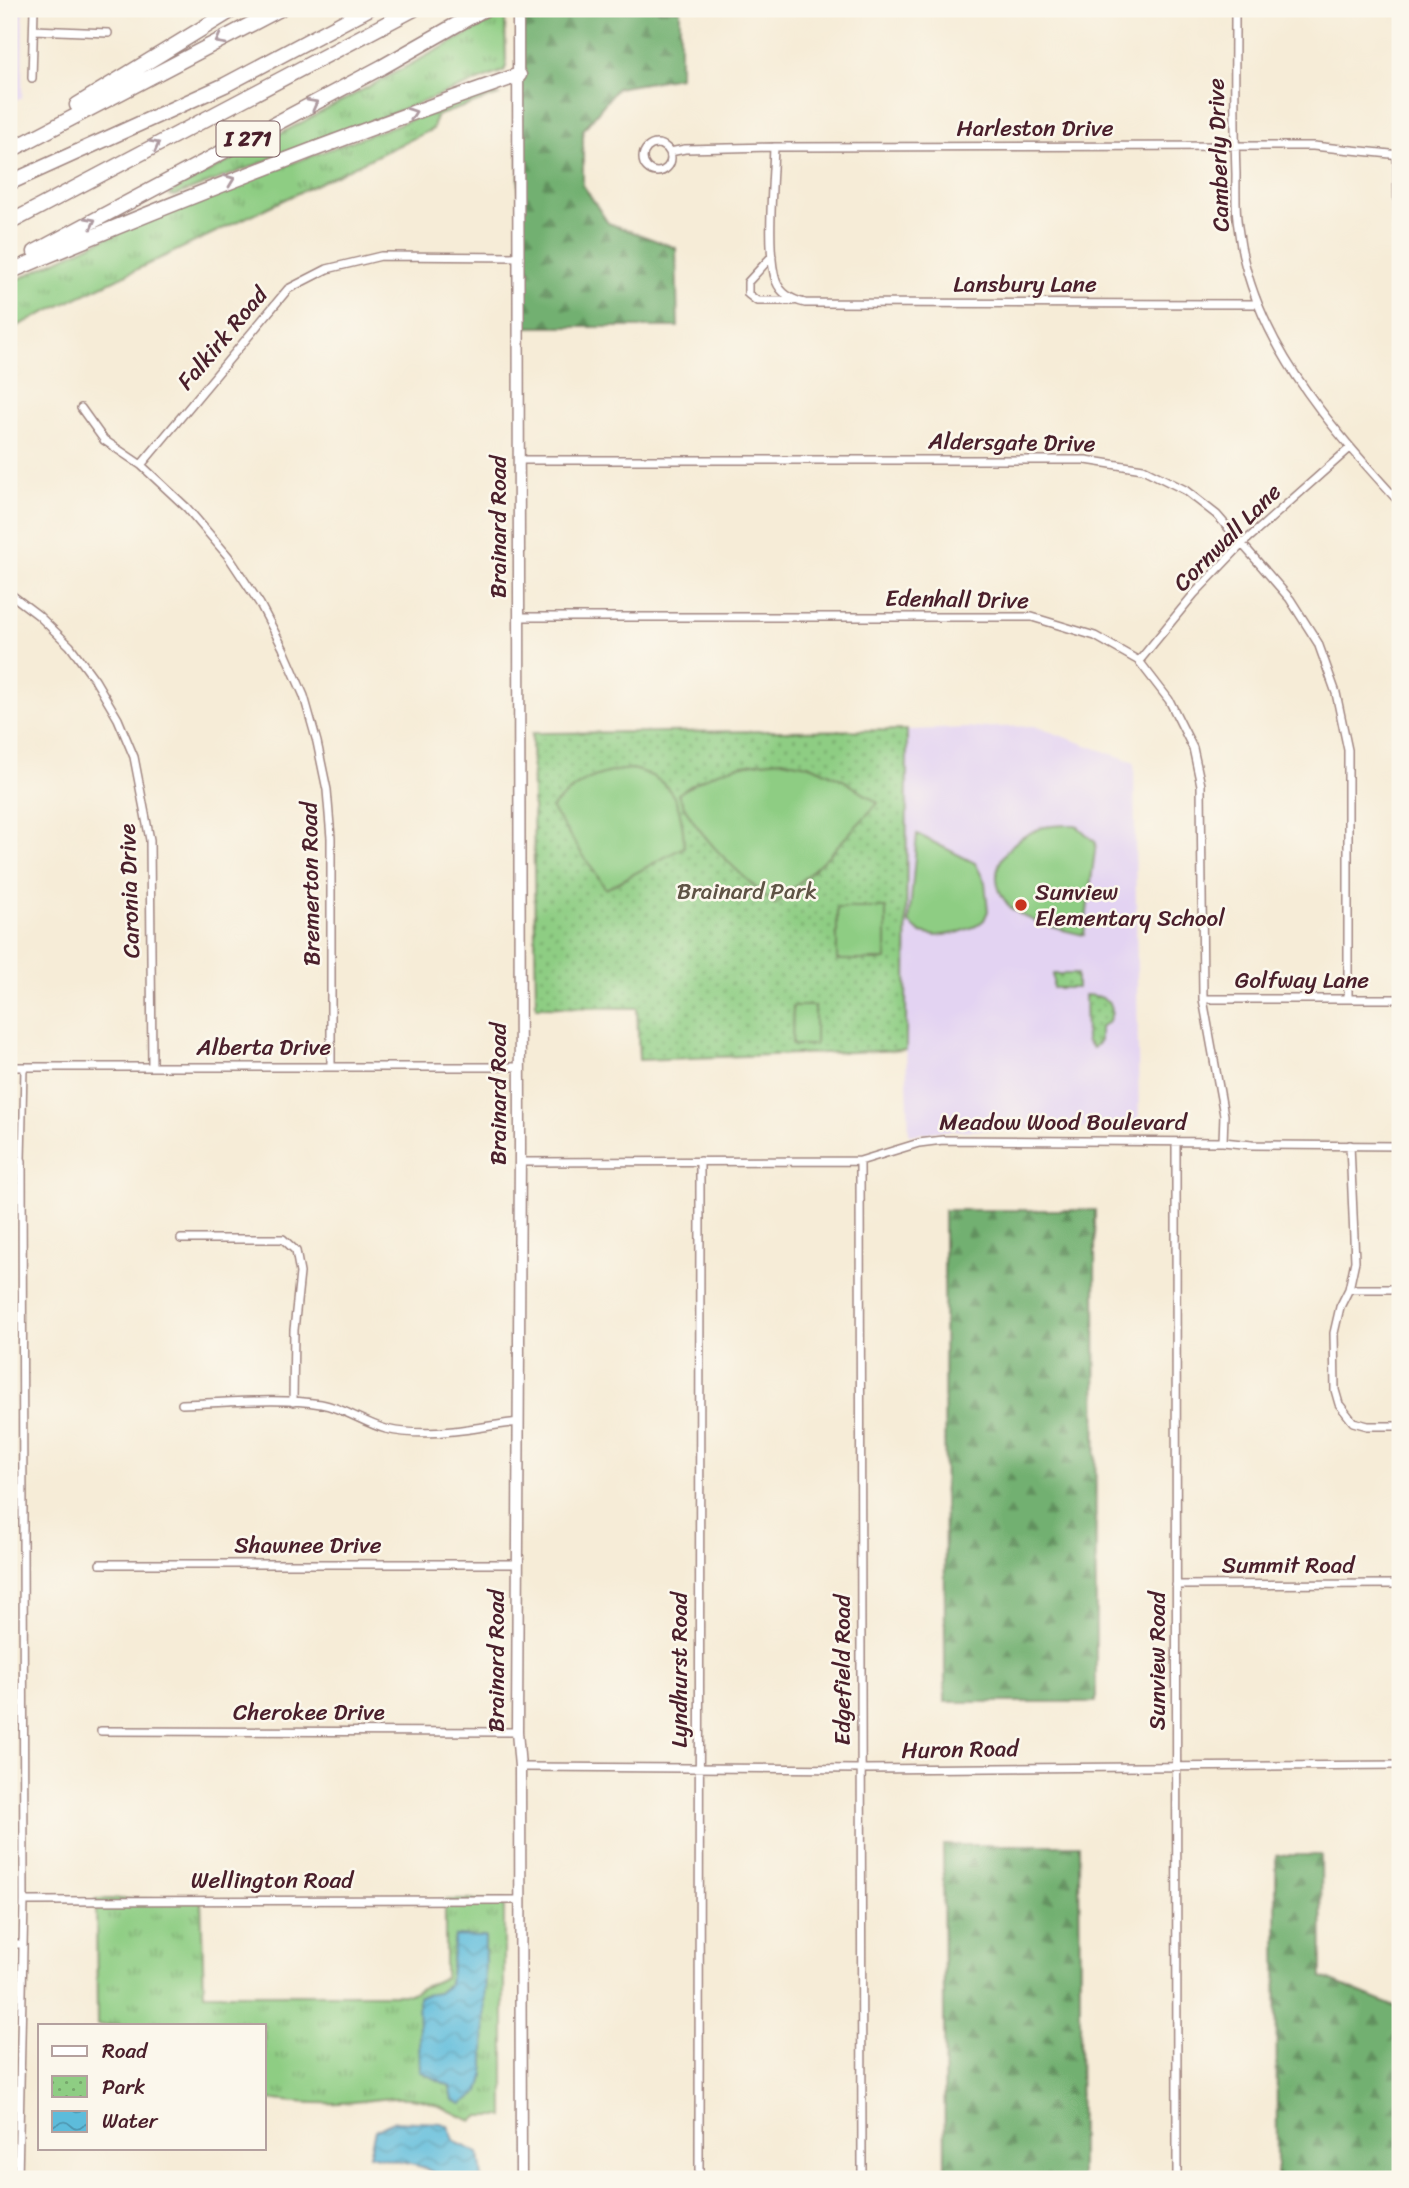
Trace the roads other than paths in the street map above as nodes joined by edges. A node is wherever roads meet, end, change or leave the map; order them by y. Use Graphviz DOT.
graph roads {
  1 [pos="34,9"];
  2 [pos="234,9"];
  3 [pos="280,9"];
  4 [pos="368,9"];
  5 [pos="414,9"];
  6 [pos="484,9"];
  7 [pos="518,9"];
  8 [pos="1235,9"];
  9 [pos="34,30"];
  10 [pos="108,33"];
  11 [pos="519,75"];
  12 [pos="32,78"];
  13 [pos="774,147"];
  14 [pos="1235,147"];
  15 [pos="9,149"];
  16 [pos="670,152"];
  17 [pos="1399,155"];
  18 [pos="9,183"];
  19 [pos="9,223"];
  20 [pos="1400,234"];
  21 [pos="772,256"];
  22 [pos="520,257"];
  23 [pos="9,265"];
  24 [pos="9,272"];
  25 [pos="782,291"];
  26 [pos="778,301"];
  27 [pos="793,301"];
  28 [pos="1258,304"];
  29 [pos="81,408"];
  30 [pos="1350,448"];
  31 [pos="520,460"];
  32 [pos="141,465"];
  33 [pos="1400,503"];
  34 [pos="1242,544"];
  35 [pos="9,593"];
  36 [pos="519,617"];
  37 [pos="1139,662"];
  38 [pos="1203,999"];
  39 [pos="1348,999"];
  40 [pos="1400,999"];
  41 [pos="9,1067"];
  42 [pos="24,1067"];
  43 [pos="152,1067"];
  44 [pos="331,1067"];
  45 [pos="519,1067"];
  46 [pos="1177,1142"];
  47 [pos="1223,1142"];
  48 [pos="1350,1145"];
  49 [pos="1400,1146"];
  50 [pos="9,1158"];
  51 [pos="22,1161"];
  52 [pos="700,1161"];
  53 [pos="860,1161"];
  54 [pos="519,1162"];
  55 [pos="181,1240"];
  56 [pos="1349,1289"];
  57 [pos="1400,1289"];
  58 [pos="293,1402"];
  59 [pos="182,1404"];
  60 [pos="519,1422"];
  61 [pos="1400,1426"];
  62 [pos="100,1564"];
  63 [pos="517,1564"];
  64 [pos="1400,1584"];
  65 [pos="1176,1585"];
  66 [pos="101,1731"];
  67 [pos="517,1732"];
  68 [pos="1400,1765"];
  69 [pos="1177,1766"];
  70 [pos="520,1767"];
  71 [pos="698,1767"];
  72 [pos="862,1769"];
  73 [pos="520,1900"];
  74 [pos="24,1901"];
  75 [pos="9,1944"];
  76 [pos="22,1944"];
  77 [pos="18,2179"];
  78 [pos="521,2179"];
  79 [pos="699,2179"];
  80 [pos="862,2179"];
  81 [pos="1177,2179"];
  1 -- 9 [label="street"];
  2 -- 15 [label="highway"];
  3 -- 15 [label="highway, one-way"];
  4 -- 18 [label="highway"];
  19 -- 5 [label="highway, one-way"];
  23 -- 6 [label="highway, I 271, one-way"];
  7 -- 11 [label="main road, Brainard Road"];
  8 -- 14 [label="street, Camberly Drive"];
  9 -- 10 [label="street"];
  9 -- 12 [label="street"];
  11 -- 22 [label="main road, Brainard Road"];
  24 -- 11 [label="highway, one-way"];
  13 -- 14 [label="street, Harleston Drive"];
  13 -- 16 [label="street, Harleston Drive"];
  13 -- 21 [label="street"];
  14 -- 17 [label="street, Harleston Drive"];
  14 -- 28 [label="street, Camberly Drive"];
  17 -- 20 [label="street"];
  21 -- 25 [label="street"];
  21 -- 26 [label="street, Lansbury Lane"];
  22 -- 31 [label="main road, Brainard Road"];
  22 -- 32 [label="street, Falkirk Road"];
  25 -- 26 [label="street"];
  25 -- 27 [label="street"];
  26 -- 27 [label="street, Lansbury Lane"];
  27 -- 28 [label="street, Lansbury Lane"];
  28 -- 30 [label="street, Camberly Drive"];
  29 -- 32 [label="street, Bremerton Road"];
  30 -- 33 [label="street, Camberly Drive"];
  30 -- 34 [label="street, Cornwall Lane"];
  31 -- 34 [label="street, Aldersgate Drive"];
  31 -- 36 [label="main road, Brainard Road"];
  32 -- 44 [label="street, Bremerton Road"];
  34 -- 37 [label="street, Cornwall Lane"];
  34 -- 39 [label="street, Aldersgate Drive"];
  35 -- 43 [label="street, Caronia Drive"];
  36 -- 37 [label="street, Edenhall Drive"];
  36 -- 45 [label="main road, Brainard Road"];
  37 -- 38 [label="street, Edenhall Drive"];
  38 -- 39 [label="street, Golfway Lane"];
  38 -- 47 [label="street, Edenhall Drive"];
  39 -- 40 [label="street, Golfway Lane"];
  41 -- 42 [label="street, Alberta Drive"];
  42 -- 43 [label="street, Alberta Drive"];
  42 -- 51 [label="street"];
  43 -- 44 [label="street, Alberta Drive"];
  44 -- 45 [label="street, Alberta Drive"];
  45 -- 54 [label="main road, Brainard Road"];
  46 -- 47 [label="street, Meadow Wood Boulevard"];
  46 -- 53 [label="street, Meadow Wood Boulevard"];
  46 -- 65 [label="street, Sunview Road"];
  47 -- 48 [label="street, Meadow Wood Boulevard"];
  48 -- 49 [label="street, Meadow Wood Boulevard"];
  48 -- 56 [label="street"];
  50 -- 51 [label="street"];
  51 -- 74 [label="street"];
  52 -- 53 [label="street, Meadow Wood Boulevard"];
  52 -- 54 [label="street, Meadow Wood Boulevard"];
  52 -- 71 [label="street, Lyndhurst Road"];
  53 -- 72 [label="street, Edgefield Road"];
  54 -- 60 [label="main road, Brainard Road"];
  55 -- 58 [label="street"];
  56 -- 57 [label="street"];
  56 -- 61 [label="street"];
  58 -- 59 [label="street"];
  58 -- 60 [label="street"];
  60 -- 63 [label="main road, Brainard Road"];
  62 -- 63 [label="street, Shawnee Drive"];
  63 -- 67 [label="main road, Brainard Road"];
  64 -- 65 [label="street, Summit Road"];
  65 -- 69 [label="street, Sunview Road"];
  66 -- 67 [label="street, Cherokee Drive"];
  67 -- 70 [label="main road, Brainard Road"];
  68 -- 69 [label="street, Huron Road"];
  69 -- 72 [label="street, Huron Road"];
  69 -- 81 [label="street, Sunview Road"];
  70 -- 71 [label="street, Huron Road"];
  70 -- 73 [label="main road, Brainard Road"];
  71 -- 72 [label="street, Huron Road"];
  71 -- 79 [label="street, Lyndhurst Road"];
  72 -- 80 [label="street, Edgefield Road"];
  73 -- 74 [label="street, Wellington Road"];
  73 -- 78 [label="main road, Brainard Road"];
  74 -- 76 [label="street"];
  75 -- 76 [label="street"];
  76 -- 77 [label="street"];
}
